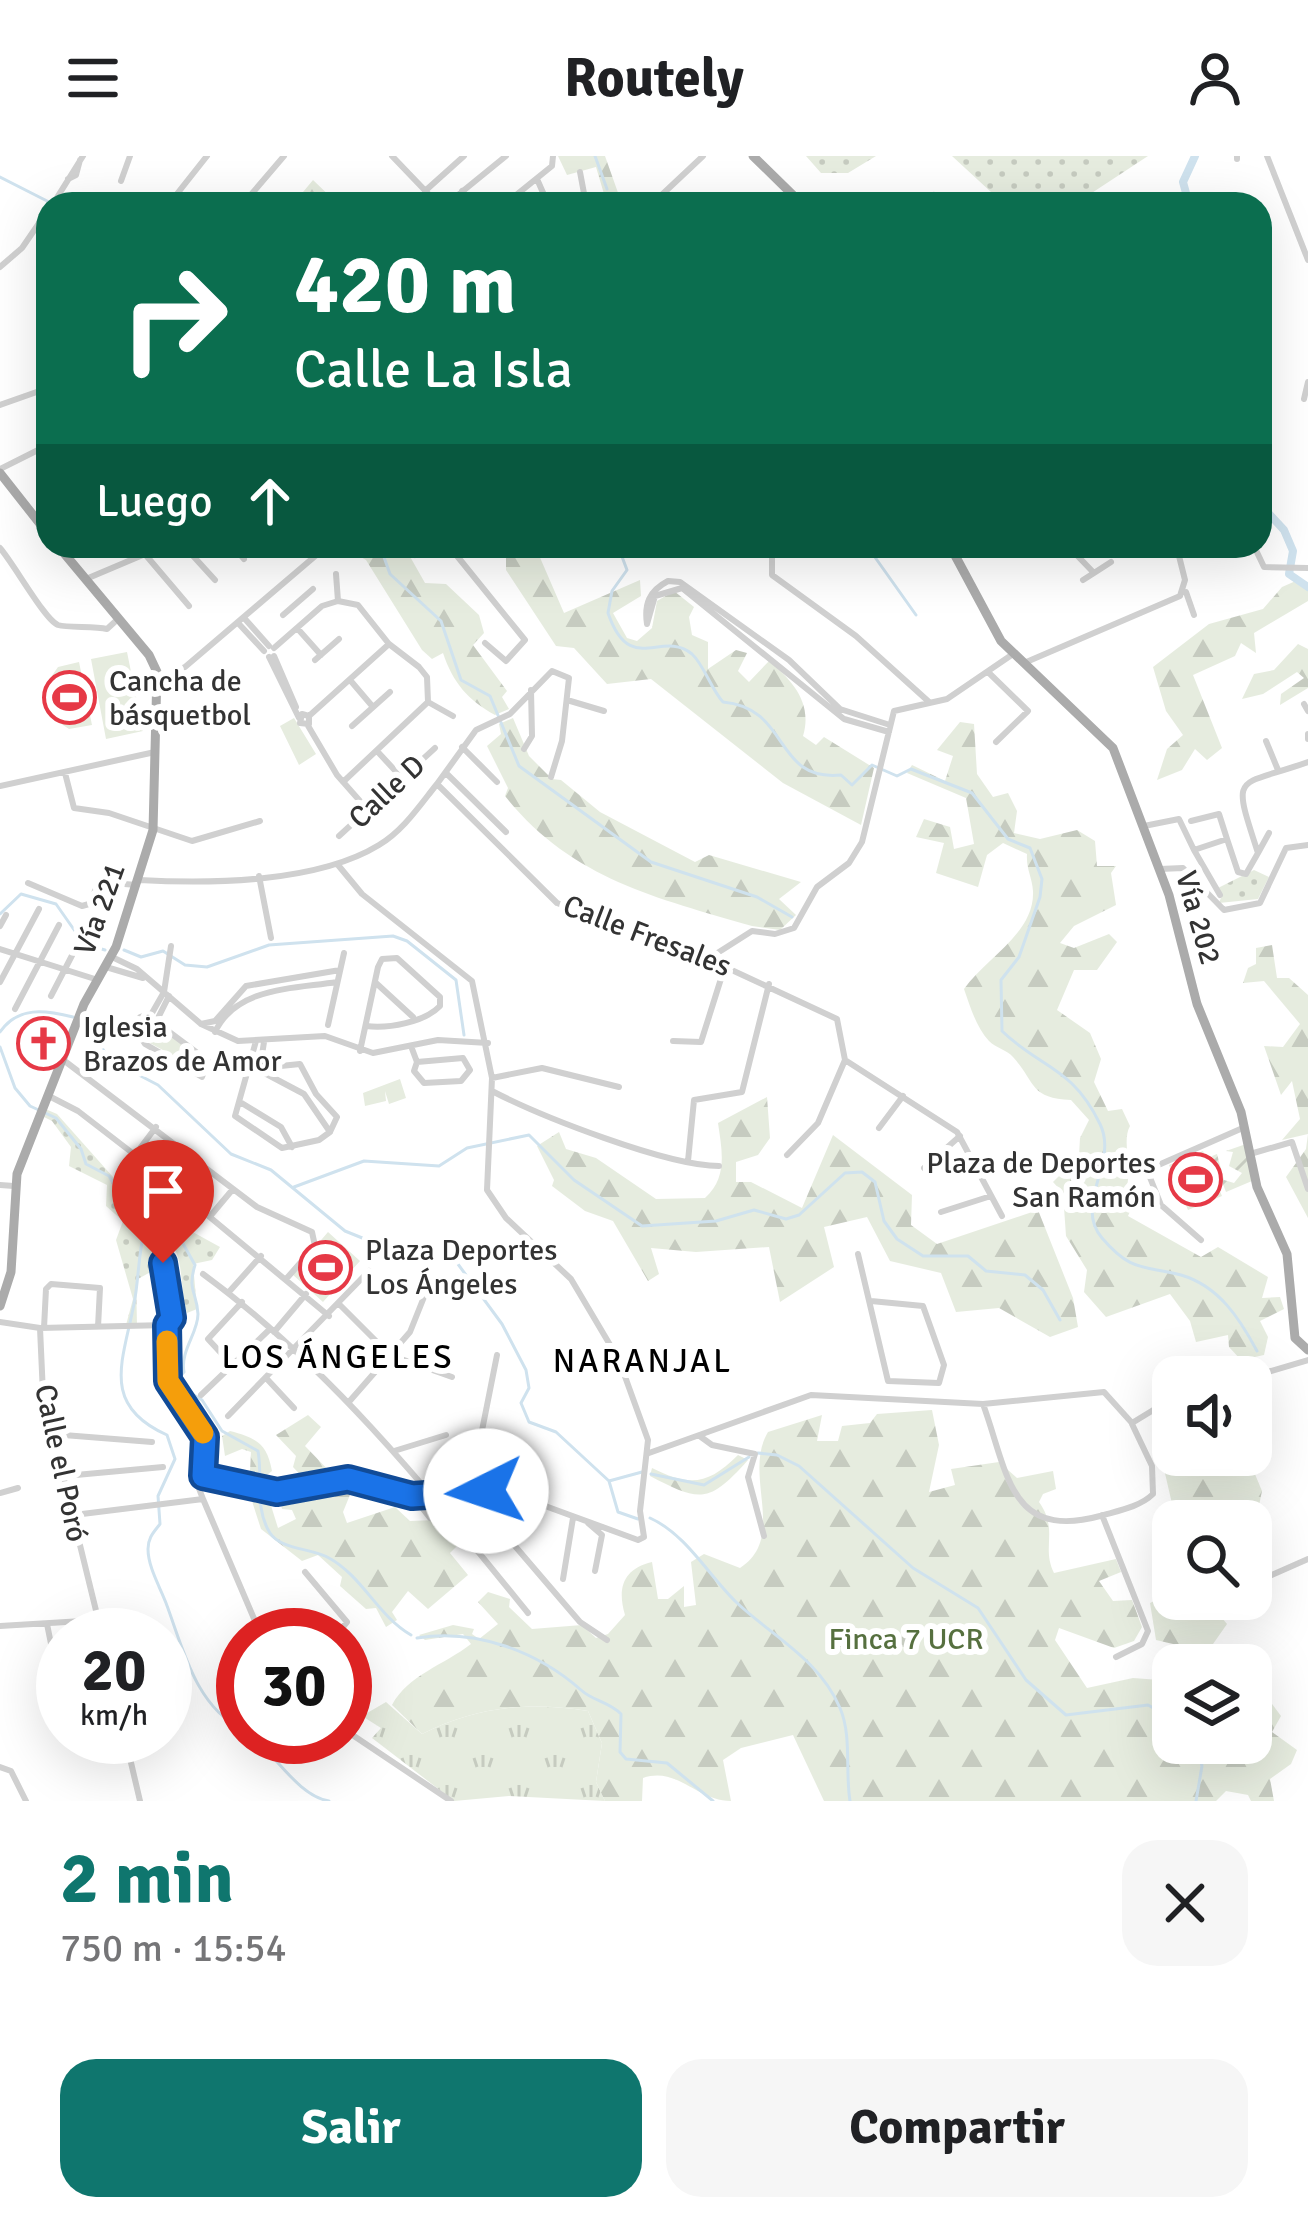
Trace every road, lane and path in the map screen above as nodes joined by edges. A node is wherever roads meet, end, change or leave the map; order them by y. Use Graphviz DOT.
graph roads {
  1 [pos="130,156"];
  2 [pos="207,156"];
  3 [pos="284,156"];
  4 [pos="392,156"];
  5 [pos="464,156"];
  6 [pos="506,156"];
  7 [pos="553,156"];
  8 [pos="703,156"];
  9 [pos="753,156"];
  10 [pos="1267,156"];
  11 [pos="81,158"];
  12 [pos="580,172"];
  13 [pos="537,178"];
  14 [pos="121,181"];
  15 [pos="462,191"];
  16 [pos="60,192"];
  17 [pos="178,192"];
  18 [pos="253,192"];
  19 [pos="426,192"];
  20 [pos="439,192"];
  21 [pos="459,192"];
  22 [pos="520,192"];
  23 [pos="543,192"];
  24 [pos="584,192"];
  25 [pos="665,192"];
  26 [pos="785,192"];
  27 [pos="36,231"];
  28 [pos="1308,260"];
  29 [pos="0,266"];
  30 [pos="1308,382"];
  31 [pos="36,392"];
  32 [pos="1304,399"];
  33 [pos="0,405"];
  34 [pos="36,452"];
  35 [pos="0,471"];
  36 [pos="36,518"];
  37 [pos="0,548"];
  38 [pos="68,558"];
  39 [pos="133,558"];
  40 [pos="148,558"];
  41 [pos="195,558"];
  42 [pos="313,558"];
  43 [pos="459,558"];
  44 [pos="772,558"];
  45 [pos="956,558"];
  46 [pos="1080,558"];
  47 [pos="1181,558"];
  48 [pos="1259,558"];
  49 [pos="1112,562"];
  50 [pos="1308,568"];
  51 [pos="1094,573"];
  52 [pos="336,574"];
  53 [pos="86,580"];
  54 [pos="215,580"];
  55 [pos="1083,580"];
  56 [pos="314,589"];
  57 [pos="1186,592"];
  58 [pos="338,601"];
  59 [pos="298,602"];
  60 [pos="189,606"];
  61 [pos="283,615"];
  62 [pos="1194,615"];
  63 [pos="310,616"];
  64 [pos="119,618"];
  65 [pos="242,622"];
  66 [pos="297,628"];
  67 [pos="339,638"];
  68 [pos="485,643"];
  69 [pos="389,644"];
  70 [pos="270,652"];
  71 [pos="1013,654"];
  72 [pos="1029,661"];
  73 [pos="988,672"];
  74 [pos="158,679"];
  75 [pos="350,680"];
  76 [pos="531,690"];
  77 [pos="389,692"];
  78 [pos="567,700"];
  79 [pos="428,702"];
  80 [pos="932,704"];
  81 [pos="373,706"];
  82 [pos="604,711"];
  83 [pos="453,716"];
  84 [pos="304,718"];
  85 [pos="352,726"];
  86 [pos="889,729"];
  87 [pos="1266,741"];
  88 [pos="996,742"];
  89 [pos="462,747"];
  90 [pos="435,748"];
  91 [pos="524,749"];
  92 [pos="158,751"];
  93 [pos="377,752"];
  94 [pos="1308,762"];
  95 [pos="1278,770"];
  96 [pos="65,772"];
  97 [pos="446,773"];
  98 [pos="551,776"];
  99 [pos="401,777"];
  100 [pos="343,782"];
  101 [pos="497,782"];
  102 [pos="0,786"];
  103 [pos="439,786"];
  104 [pos="367,809"];
  105 [pos="1191,820"];
  106 [pos="260,821"];
  107 [pos="1144,826"];
  108 [pos="153,830"];
  109 [pos="506,832"];
  110 [pos="1269,833"];
  111 [pos="339,836"];
  112 [pos="1228,839"];
  113 [pos="1308,845"];
  114 [pos="1194,850"];
  115 [pos="1258,853"];
  116 [pos="338,865"];
  117 [pos="1160,869"];
  118 [pos="259,876"];
  119 [pos="138,882"];
  120 [pos="28,884"];
  121 [pos="1220,895"];
  122 [pos="39,909"];
  123 [pos="6,915"];
  124 [pos="59,925"];
  125 [pos="0,926"];
  126 [pos="271,938"];
  127 [pos="80,940"];
  128 [pos="171,946"];
  129 [pos="0,949"];
  130 [pos="344,952"];
  131 [pos="15,954"];
  132 [pos="708,959"];
  133 [pos="40,962"];
  134 [pos="109,962"];
  135 [pos="725,966"];
  136 [pos="65,969"];
  137 [pos="340,970"];
  138 [pos="303,976"];
  139 [pos="98,980"];
  140 [pos="0,982"];
  141 [pos="266,982"];
  142 [pos="337,982"];
  143 [pos="376,983"];
  144 [pos="769,984"];
  145 [pos="304,987"];
  146 [pos="268,993"];
  147 [pos="166,994"];
  148 [pos="51,996"];
  149 [pos="229,1005"];
  150 [pos="15,1009"];
  151 [pos="414,1018"];
  152 [pos="201,1024"];
  153 [pos="328,1025"];
  154 [pos="365,1030"];
  155 [pos="215,1032"];
  156 [pos="260,1041"];
  157 [pos="673,1041"];
  158 [pos="488,1043"];
  159 [pos="407,1047"];
  160 [pos="357,1050"];
  161 [pos="62,1059"];
  162 [pos="845,1060"];
  163 [pos="290,1064"];
  164 [pos="271,1067"];
  165 [pos="415,1067"];
  166 [pos="256,1068"];
  167 [pos="492,1078"];
  168 [pos="288,1082"];
  169 [pos="619,1087"];
  170 [pos="492,1090"];
  171 [pos="903,1096"];
  172 [pos="240,1102"];
  173 [pos="42,1105"];
  174 [pos="156,1127"];
  175 [pos="879,1127"];
  176 [pos="1245,1127"];
  177 [pos="330,1132"];
  178 [pos="960,1136"];
  179 [pos="292,1147"];
  180 [pos="1250,1154"];
  181 [pos="135,1155"];
  182 [pos="787,1155"];
  183 [pos="688,1161"];
  184 [pos="719,1166"];
  185 [pos="924,1168"];
  186 [pos="0,1185"];
  187 [pos="14,1186"];
  188 [pos="233,1189"];
  189 [pos="1308,1189"];
  190 [pos="991,1196"];
  191 [pos="941,1212"];
  192 [pos="211,1215"];
  193 [pos="1002,1216"];
  194 [pos="1201,1240"];
  195 [pos="858,1254"];
  196 [pos="261,1256"];
  197 [pos="163,1263"];
  198 [pos="369,1271"];
  199 [pos="203,1274"];
  200 [pos="287,1278"];
  201 [pos="428,1287"];
  202 [pos="228,1293"];
  203 [pos="306,1294"];
  204 [pos="871,1300"];
  205 [pos="242,1302"];
  206 [pos="340,1304"];
  207 [pos="0,1306"];
  208 [pos="329,1316"];
  209 [pos="0,1322"];
  210 [pos="167,1325"];
  211 [pos="98,1327"];
  212 [pos="42,1328"];
  213 [pos="272,1330"];
  214 [pos="1308,1351"];
  215 [pos="295,1353"];
  216 [pos="390,1355"];
  217 [pos="496,1355"];
  218 [pos="1308,1360"];
  219 [pos="233,1365"];
  220 [pos="1272,1371"];
  221 [pos="452,1377"];
  222 [pos="267,1379"];
  223 [pos="922,1385"];
  224 [pos="201,1395"];
  225 [pos="921,1399"];
  226 [pos="348,1403"];
  227 [pos="983,1404"];
  228 [pos="295,1408"];
  229 [pos="1152,1411"];
  230 [pos="228,1416"];
  231 [pos="1132,1423"];
  232 [pos="51,1434"];
  233 [pos="446,1435"];
  234 [pos="701,1437"];
  235 [pos="152,1442"];
  236 [pos="394,1451"];
  237 [pos="649,1454"];
  238 [pos="491,1457"];
  239 [pos="163,1467"];
  240 [pos="64,1476"];
  241 [pos="203,1476"];
  242 [pos="18,1488"];
  243 [pos="469,1491"];
  244 [pos="486,1491"];
  245 [pos="0,1493"];
  246 [pos="431,1495"];
  247 [pos="412,1496"];
  248 [pos="203,1499"];
  249 [pos="74,1515"];
  250 [pos="1102,1515"];
  251 [pos="430,1518"];
  252 [pos="573,1518"];
  253 [pos="585,1521"];
  254 [pos="764,1536"];
  255 [pos="1308,1559"];
  256 [pos="595,1571"];
  257 [pos="305,1572"];
  258 [pos="1272,1575"];
  259 [pos="563,1579"];
  260 [pos="96,1608"];
  261 [pos="249,1608"];
  262 [pos="335,1608"];
  263 [pos="528,1613"];
  264 [pos="36,1624"];
  265 [pos="0,1626"];
  266 [pos="607,1640"];
  267 [pos="1116,1657"];
  268 [pos="372,1748"];
  269 [pos="131,1764"];
  270 [pos="0,1766"];
  271 [pos="26,1801"];
  272 [pos="140,1801"];
  273 [pos="451,1801"];
  1 -- 14 [label="street"];
  2 -- 17 [label="street"];
  3 -- 18 [label="street"];
  4 -- 19 [label="street"];
  5 -- 20 [label="street"];
  6 -- 15 [label="street"];
  7 -- 13 [label="street"];
  8 -- 25 [label="street"];
  9 -- 26 [label="main road"];
  10 -- 28 [label="street"];
  11 -- 16 [label="street"];
  12 -- 24 [label="street"];
  13 -- 22 [label="street"];
  13 -- 23 [label="street"];
  15 -- 21 [label="street"];
  27 -- 29 [label="street"];
  30 -- 32 [label="street"];
  31 -- 33 [label="street"];
  34 -- 35 [label="street"];
  35 -- 36 [label="main road"];
  37 -- 64 [label="street"];
  38 -- 53 [label="main road"];
  39 -- 53 [label="street"];
  40 -- 60 [label="street"];
  41 -- 54 [label="street"];
  42 -- 65 [label="street"];
  43 -- 68 [label="street"];
  44 -- 80 [label="street"];
  45 -- 71 [label="main road, Vía 202"];
  46 -- 51 [label="street"];
  47 -- 57 [label="street"];
  48 -- 50 [label="street"];
  49 -- 51 [label="street"];
  51 -- 55 [label="street"];
  52 -- 58 [label="street"];
  53 -- 64 [label="main road"];
  56 -- 59 [label="street"];
  57 -- 62 [label="street"];
  57 -- 72 [label="street"];
  58 -- 63 [label="street"];
  58 -- 69 [label="street"];
  59 -- 61 [label="street"];
  59 -- 63 [label="street"];
  63 -- 66 [label="street"];
  64 -- 74 [label="main road"];
  65 -- 70 [label="street"];
  65 -- 74 [label="street"];
  66 -- 67 [label="street"];
  66 -- 70 [label="street"];
  69 -- 75 [label="street"];
  69 -- 79 [label="street"];
  70 -- 84 [label="street"];
  71 -- 72 [label="main road, Vía 202"];
  71 -- 73 [label="street"];
  72 -- 107 [label="main road, Vía 202"];
  73 -- 80 [label="street"];
  73 -- 88 [label="street"];
  74 -- 92 [label="main road, Vía 221"];
  75 -- 81 [label="street"];
  75 -- 84 [label="street"];
  76 -- 78 [label="street"];
  76 -- 89 [label="street"];
  76 -- 91 [label="street"];
  77 -- 81 [label="street"];
  78 -- 82 [label="street"];
  78 -- 98 [label="street"];
  79 -- 83 [label="street"];
  79 -- 93 [label="street"];
  80 -- 86 [label="street"];
  81 -- 85 [label="street"];
  84 -- 100 [label="street"];
  86 -- 86 [label="street"];
  86 -- 132 [label="street"];
  87 -- 95 [label="street"];
  89 -- 97 [label="street"];
  89 -- 101 [label="street"];
  90 -- 99 [label="street, Calle D"];
  92 -- 96 [label="street"];
  92 -- 108 [label="main road, Vía 221"];
  93 -- 99 [label="street"];
  93 -- 100 [label="street"];
  94 -- 95 [label="street"];
  95 -- 115 [label="street"];
  96 -- 102 [label="street"];
  96 -- 108 [label="street"];
  97 -- 103 [label="street"];
  97 -- 109 [label="street"];
  99 -- 104 [label="street, Calle D"];
  100 -- 104 [label="street"];
  103 -- 116 [label="street"];
  103 -- 132 [label="street, Calle Fresales"];
  104 -- 111 [label="street, Calle D"];
  105 -- 112 [label="street"];
  106 -- 108 [label="street"];
  107 -- 114 [label="street"];
  107 -- 117 [label="main road, Vía 202"];
  108 -- 119 [label="main road, Vía 221"];
  110 -- 115 [label="street"];
  112 -- 114 [label="street"];
  112 -- 115 [label="street"];
  113 -- 117 [label="street"];
  114 -- 121 [label="street"];
  116 -- 118 [label="street"];
  116 -- 158 [label="street"];
  117 -- 176 [label="main road, Vía 202"];
  118 -- 119 [label="street"];
  118 -- 126 [label="street"];
  119 -- 120 [label="street"];
  119 -- 134 [label="main road, Vía 221"];
  122 -- 131 [label="street"];
  123 -- 125 [label="street"];
  124 -- 133 [label="street"];
  127 -- 136 [label="street"];
  128 -- 147 [label="street"];
  129 -- 131 [label="street"];
  130 -- 137 [label="street"];
  131 -- 133 [label="street"];
  131 -- 140 [label="street"];
  132 -- 135 [label="street, Calle Fresales"];
  133 -- 136 [label="street"];
  133 -- 150 [label="street"];
  134 -- 139 [label="main road, Vía 221"];
  134 -- 147 [label="street"];
  135 -- 144 [label="street, Calle Fresales"];
  135 -- 157 [label="street"];
  136 -- 139 [label="street"];
  136 -- 148 [label="street"];
  137 -- 138 [label="street"];
  137 -- 142 [label="street"];
  138 -- 141 [label="street"];
  138 -- 145 [label="street"];
  139 -- 161 [label="main road, Vía 221"];
  141 -- 146 [label="street"];
  141 -- 149 [label="street"];
  142 -- 145 [label="street"];
  142 -- 153 [label="street"];
  143 -- 151 [label="street"];
  143 -- 151 [label="street"];
  143 -- 154 [label="street"];
  144 -- 162 [label="street, Calle Fresales"];
  144 -- 183 [label="street"];
  145 -- 146 [label="street"];
  146 -- 149 [label="street"];
  147 -- 147 [label="street"];
  147 -- 152 [label="street"];
  149 -- 152 [label="street"];
  149 -- 155 [label="street"];
  151 -- 154 [label="street"];
  152 -- 155 [label="street"];
  154 -- 160 [label="street"];
  155 -- 156 [label="street"];
  156 -- 160 [label="street"];
  156 -- 166 [label="street"];
  158 -- 159 [label="street"];
  158 -- 167 [label="street"];
  159 -- 160 [label="street"];
  159 -- 165 [label="street"];
  161 -- 173 [label="main road, Vía 221"];
  161 -- 174 [label="street"];
  162 -- 171 [label="street"];
  162 -- 182 [label="street"];
  163 -- 164 [label="street"];
  163 -- 168 [label="street"];
  163 -- 177 [label="street"];
  165 -- 165 [label="street"];
  166 -- 168 [label="street"];
  166 -- 172 [label="street"];
  167 -- 169 [label="street"];
  167 -- 170 [label="street"];
  168 -- 177 [label="street"];
  170 -- 183 [label="street"];
  170 -- 237 [label="street"];
  171 -- 175 [label="street"];
  171 -- 178 [label="street"];
  172 -- 179 [label="street"];
  172 -- 179 [label="street"];
  173 -- 181 [label="street"];
  173 -- 187 [label="main road, Vía 221"];
  174 -- 181 [label="street"];
  174 -- 188 [label="street"];
  176 -- 180 [label="main road, Vía 202"];
  176 -- 194 [label="street"];
  177 -- 179 [label="street"];
  178 -- 185 [label="street"];
  178 -- 190 [label="street"];
  180 -- 189 [label="street"];
  180 -- 214 [label="main road, Vía 202"];
  181 -- 192 [label="street"];
  183 -- 184 [label="street"];
  186 -- 187 [label="street"];
  187 -- 207 [label="main road, Vía 221"];
  188 -- 192 [label="street"];
  188 -- 200 [label="street"];
  190 -- 191 [label="street"];
  190 -- 193 [label="street"];
  192 -- 196 [label="street"];
  195 -- 204 [label="street"];
  196 -- 200 [label="street"];
  196 -- 202 [label="street"];
  197 -- 210 [label="street"];
  198 -- 206 [label="street"];
  199 -- 202 [label="street"];
  200 -- 203 [label="street"];
  201 -- 216 [label="street"];
  202 -- 205 [label="street"];
  203 -- 208 [label="street"];
  203 -- 213 [label="street"];
  204 -- 223 [label="street"];
  204 -- 223 [label="street"];
  205 -- 213 [label="street"];
  205 -- 219 [label="street"];
  206 -- 208 [label="street"];
  206 -- 216 [label="street"];
  208 -- 215 [label="street"];
  209 -- 212 [label="street"];
  210 -- 211 [label="street"];
  210 -- 241 [label="street"];
  211 -- 212 [label="street"];
  211 -- 212 [label="street"];
  212 -- 232 [label="street, Calle el Poró"];
  213 -- 215 [label="street"];
  213 -- 219 [label="street"];
  215 -- 222 [label="street"];
  215 -- 226 [label="street"];
  216 -- 221 [label="street"];
  216 -- 226 [label="street"];
  217 -- 243 [label="street"];
  218 -- 220 [label="street"];
  219 -- 224 [label="street"];
  222 -- 228 [label="street"];
  222 -- 230 [label="street"];
  223 -- 225 [label="street"];
  225 -- 227 [label="street"];
  225 -- 234 [label="street"];
  226 -- 236 [label="street"];
  227 -- 231 [label="street"];
  227 -- 250 [label="street"];
  229 -- 231 [label="street"];
  231 -- 250 [label="street"];
  232 -- 235 [label="street"];
  232 -- 240 [label="street, Calle el Poró"];
  233 -- 236 [label="street"];
  234 -- 237 [label="street"];
  234 -- 254 [label="street"];
  236 -- 246 [label="street"];
  237 -- 253 [label="street"];
  238 -- 244 [label="street"];
  239 -- 240 [label="street"];
  240 -- 249 [label="street, Calle el Poró"];
  241 -- 247 [label="street"];
  241 -- 248 [label="street"];
  242 -- 245 [label="street"];
  243 -- 244 [label="street"];
  243 -- 246 [label="street"];
  243 -- 266 [label="street"];
  244 -- 252 [label="street"];
  246 -- 247 [label="street"];
  246 -- 263 [label="street"];
  247 -- 251 [label="street"];
  248 -- 249 [label="street"];
  248 -- 261 [label="street"];
  249 -- 260 [label="street, Calle el Poró"];
  250 -- 267 [label="street"];
  252 -- 253 [label="street"];
  252 -- 259 [label="street"];
  253 -- 256 [label="street"];
  255 -- 258 [label="street"];
  257 -- 262 [label="street"];
  264 -- 265 [label="street"];
  268 -- 273 [label="street"];
  269 -- 272 [label="street"];
  270 -- 271 [label="street"];
}
